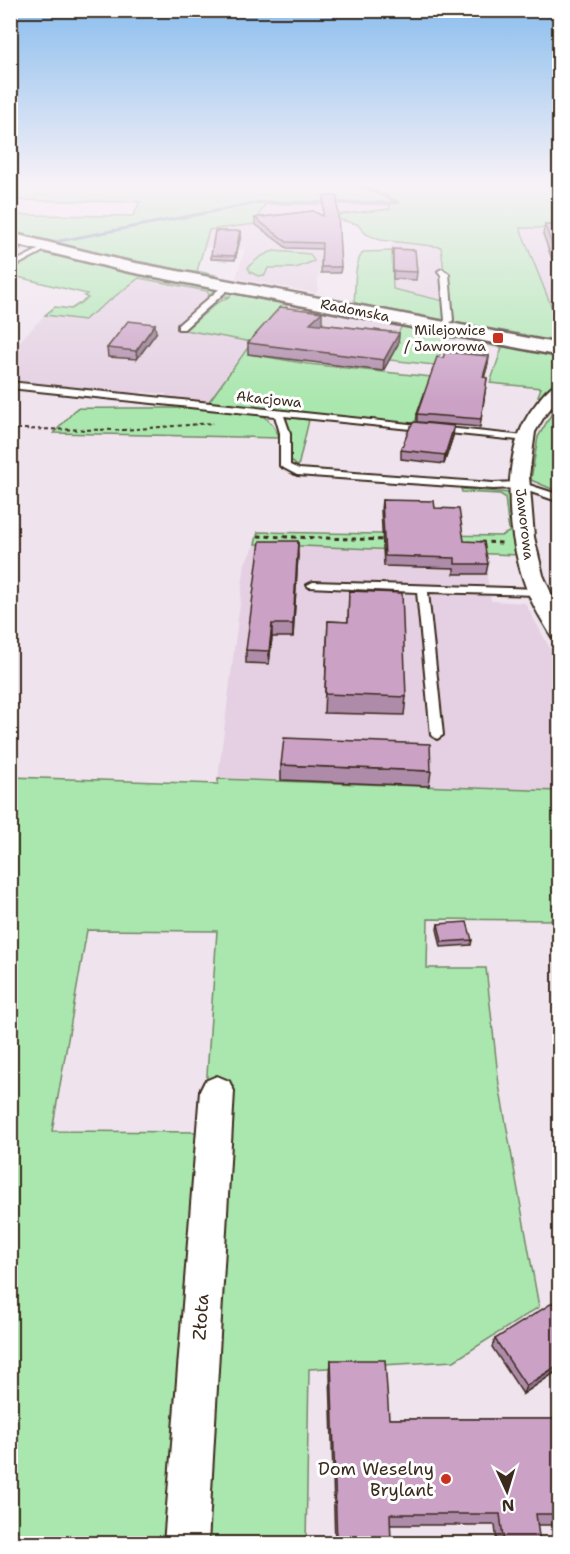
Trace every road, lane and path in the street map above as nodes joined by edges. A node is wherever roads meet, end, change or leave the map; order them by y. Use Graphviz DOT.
graph roads {
  1 [pos="32,256"];
  2 [pos="83,256"];
  3 [pos="10,267"];
  4 [pos="442,272"];
  5 [pos="228,286"];
  6 [pos="181,327"];
  7 [pos="443,328"];
  8 [pos="560,350"];
  9 [pos="10,385"];
  10 [pos="560,387"];
  11 [pos="279,414"];
  12 [pos="223,422"];
  13 [pos="10,429"];
  14 [pos="524,439"];
  15 [pos="520,485"];
  16 [pos="560,499"];
  17 [pos="258,536"];
  18 [pos="386,540"];
  19 [pos="468,542"];
  20 [pos="527,544"];
  21 [pos="313,585"];
  22 [pos="422,588"];
  23 [pos="538,592"];
  24 [pos="560,632"];
  25 [pos="437,735"];
  26 [pos="217,1091"];
  27 [pos="186,1544"];
  1 -- 3 [label="lane"];
  2 -- 5 [label="main road, Radomska"];
  4 -- 7 [label="lane"];
  5 -- 6 [label="lane"];
  5 -- 7 [label="main road, Radomska"];
  7 -- 8 [label="main road, Radomska"];
  9 -- 11 [label="lane, Akacjowa"];
  10 -- 14 [label="street, Jaworowa"];
  11 -- 14 [label="lane, Akacjowa"];
  11 -- 15 [label="lane"];
  12 -- 13 [label="path"];
  14 -- 15 [label="street, Jaworowa"];
  15 -- 16 [label="lane"];
  15 -- 20 [label="street, Jaworowa"];
  17 -- 18 [label="path"];
  19 -- 20 [label="path"];
  20 -- 23 [label="street, Jaworowa"];
  21 -- 22 [label="lane"];
  22 -- 23 [label="lane"];
  22 -- 25 [label="lane"];
  23 -- 24 [label="street, Jaworowa"];
  26 -- 27 [label="street, Złota"];
}
